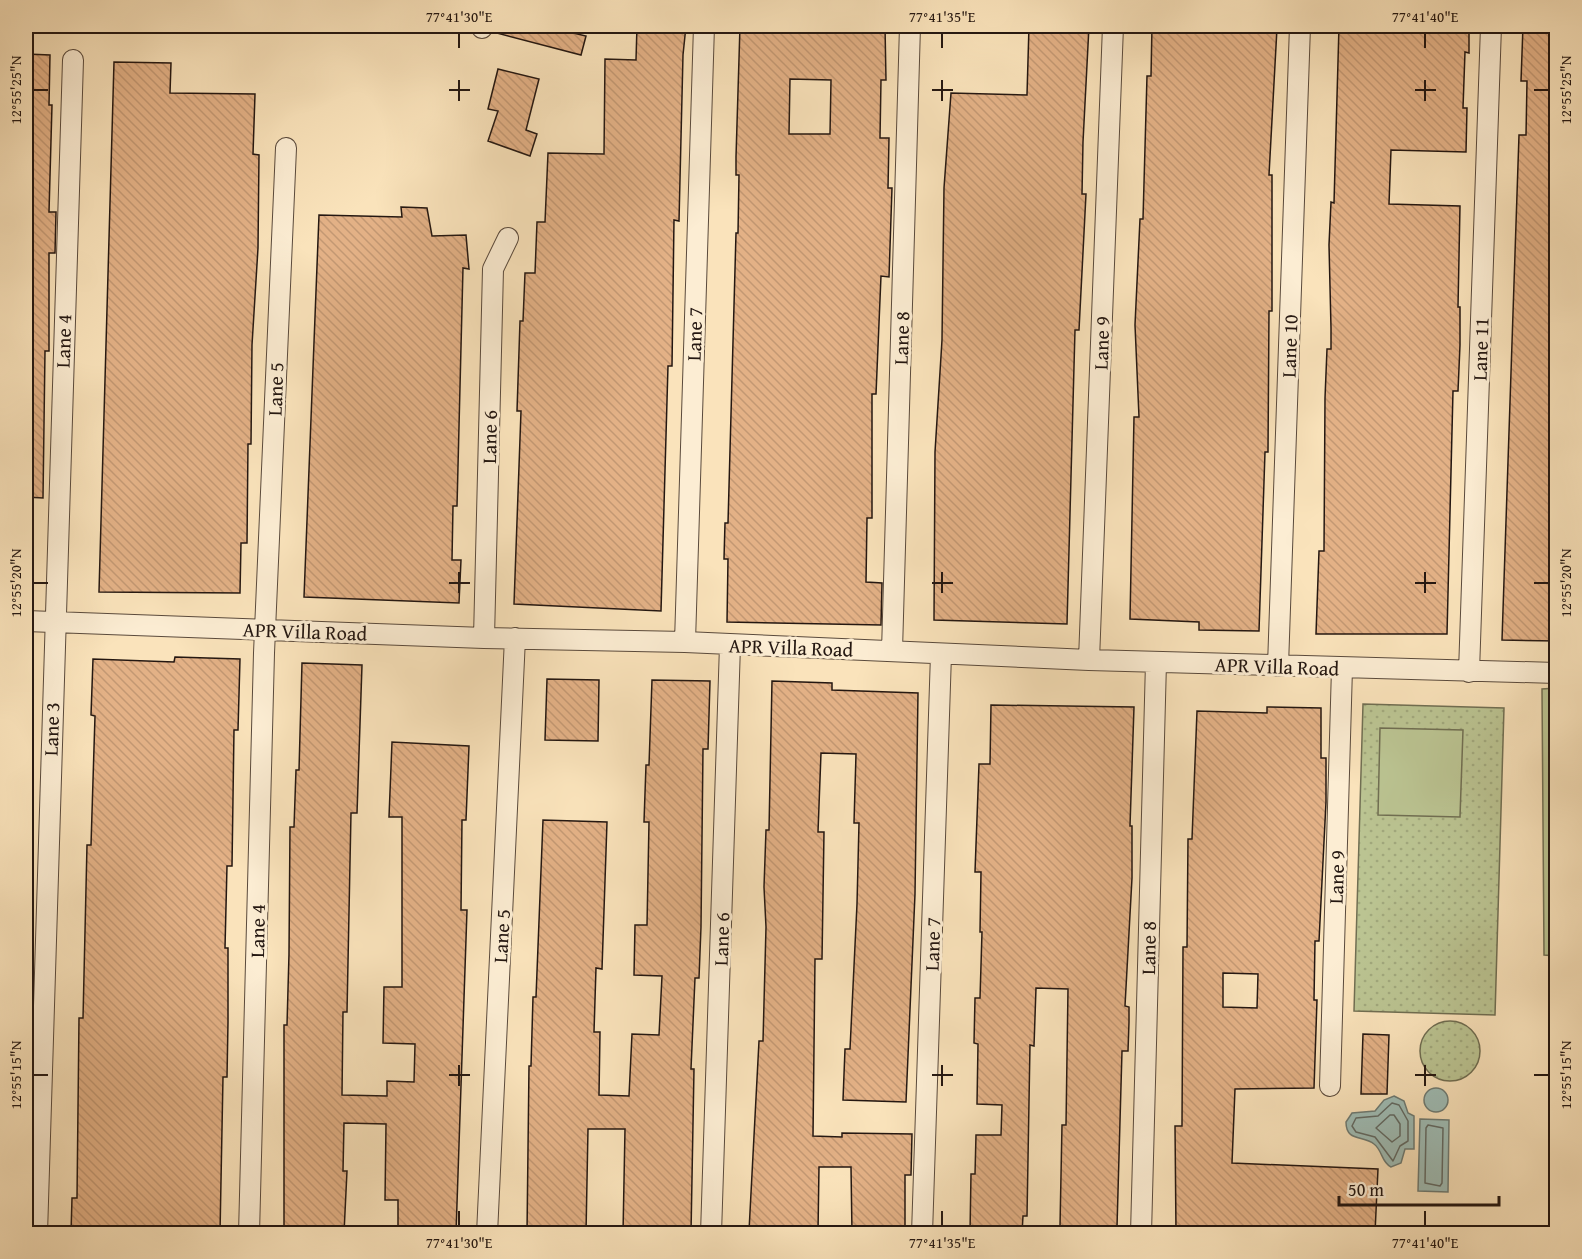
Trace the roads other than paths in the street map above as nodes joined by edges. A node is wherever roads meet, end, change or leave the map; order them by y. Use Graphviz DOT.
graph roads {
  1 [pos="704,26"];
  2 [pos="910,26"];
  3 [pos="1113,26"];
  4 [pos="1300,26"];
  5 [pos="1491,26"];
  6 [pos="73,60"];
  7 [pos="286,148"];
  8 [pos="508,238"];
  9 [pos="26,621"];
  10 [pos="54,621"];
  11 [pos="265,629"];
  12 [pos="484,638"];
  13 [pos="515,638"];
  14 [pos="685,642"];
  15 [pos="730,645"];
  16 [pos="892,651"];
  17 [pos="941,654"];
  18 [pos="1089,660"];
  19 [pos="1155,662"];
  20 [pos="1278,666"];
  21 [pos="1342,668"];
  22 [pos="1469,672"];
  23 [pos="1557,673"];
  24 [pos="1330,1086"];
  25 [pos="37,1233"];
  26 [pos="249,1233"];
  27 [pos="487,1233"];
  28 [pos="711,1233"];
  29 [pos="922,1233"];
  30 [pos="1141,1233"];
  1 -- 14 [label="street, Lane 7"];
  2 -- 16 [label="street, Lane 8"];
  3 -- 18 [label="street, Lane 9"];
  4 -- 20 [label="street, Lane 10"];
  5 -- 22 [label="street, Lane 11"];
  6 -- 10 [label="street, Lane 4"];
  7 -- 11 [label="street, Lane 5"];
  8 -- 12 [label="street, Lane 6"];
  9 -- 10 [label="street, APR Villa Road"];
  10 -- 11 [label="street, APR Villa Road"];
  10 -- 25 [label="street, Lane 3"];
  11 -- 12 [label="street, APR Villa Road"];
  11 -- 26 [label="street, Lane 4"];
  12 -- 13 [label="street, APR Villa Road"];
  13 -- 14 [label="street, APR Villa Road"];
  13 -- 27 [label="street, Lane 5"];
  14 -- 15 [label="street, APR Villa Road"];
  15 -- 16 [label="street, APR Villa Road"];
  15 -- 28 [label="street, Lane 6"];
  16 -- 17 [label="street, APR Villa Road"];
  17 -- 18 [label="street, APR Villa Road"];
  17 -- 29 [label="street, Lane 7"];
  18 -- 19 [label="street, APR Villa Road"];
  19 -- 20 [label="street, APR Villa Road"];
  19 -- 30 [label="street, Lane 8"];
  20 -- 21 [label="street, APR Villa Road"];
  21 -- 22 [label="street, APR Villa Road"];
  21 -- 24 [label="street, Lane 9"];
  22 -- 23 [label="street, APR Villa Road"];
}
